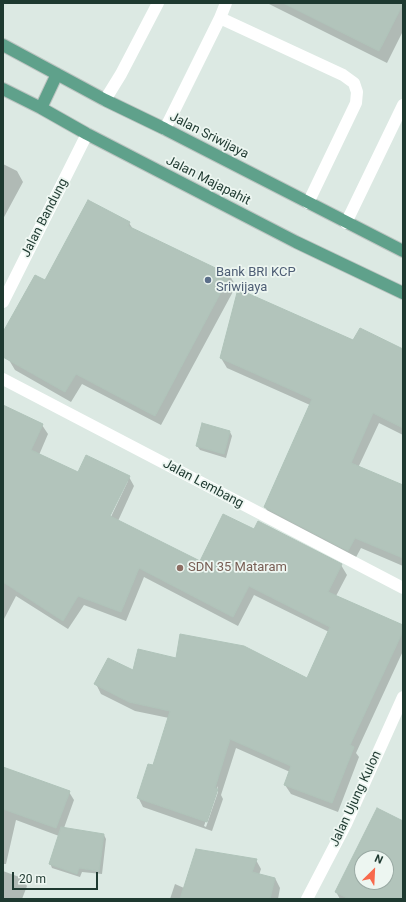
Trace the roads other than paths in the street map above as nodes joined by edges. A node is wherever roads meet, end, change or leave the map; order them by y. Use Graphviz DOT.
graph roads {
  1 [pos="158,3"];
  2 [pos="226,3"];
  3 [pos="220,18"];
  4 [pos="3,45"];
  5 [pos="57,74"];
  6 [pos="3,89"];
  7 [pos="105,100"];
  8 [pos="403,105"];
  9 [pos="41,108"];
  10 [pos="164,129"];
  11 [pos="87,134"];
  12 [pos="308,203"];
  13 [pos="346,223"];
  14 [pos="403,251"];
  15 [pos="403,293"];
  16 [pos="3,302"];
  17 [pos="3,379"];
  18 [pos="403,588"];
  19 [pos="403,697"];
  20 [pos="312,898"];
  1 -- 7 [label="street"];
  2 -- 3 [label="street"];
  3 -- 10 [label="street"];
  3 -- 12 [label="street"];
  4 -- 5 [label="main road, Jalan Sriwijaya"];
  5 -- 7 [label="main road, Jalan Sriwijaya"];
  5 -- 9 [label="main road"];
  6 -- 9 [label="main road, Jalan Majapahit"];
  7 -- 10 [label="main road, Jalan Sriwijaya"];
  8 -- 13 [label="street"];
  9 -- 11 [label="main road, Jalan Majapahit"];
  10 -- 12 [label="main road, Jalan Sriwijaya"];
  11 -- 15 [label="main road, Jalan Majapahit"];
  11 -- 16 [label="street, Jalan Bandung"];
  12 -- 13 [label="main road, Jalan Sriwijaya"];
  13 -- 14 [label="main road, Jalan Sriwijaya"];
  17 -- 18 [label="street, Jalan Lembang"];
  19 -- 20 [label="street, Jalan Ujung Kulon"];
}
